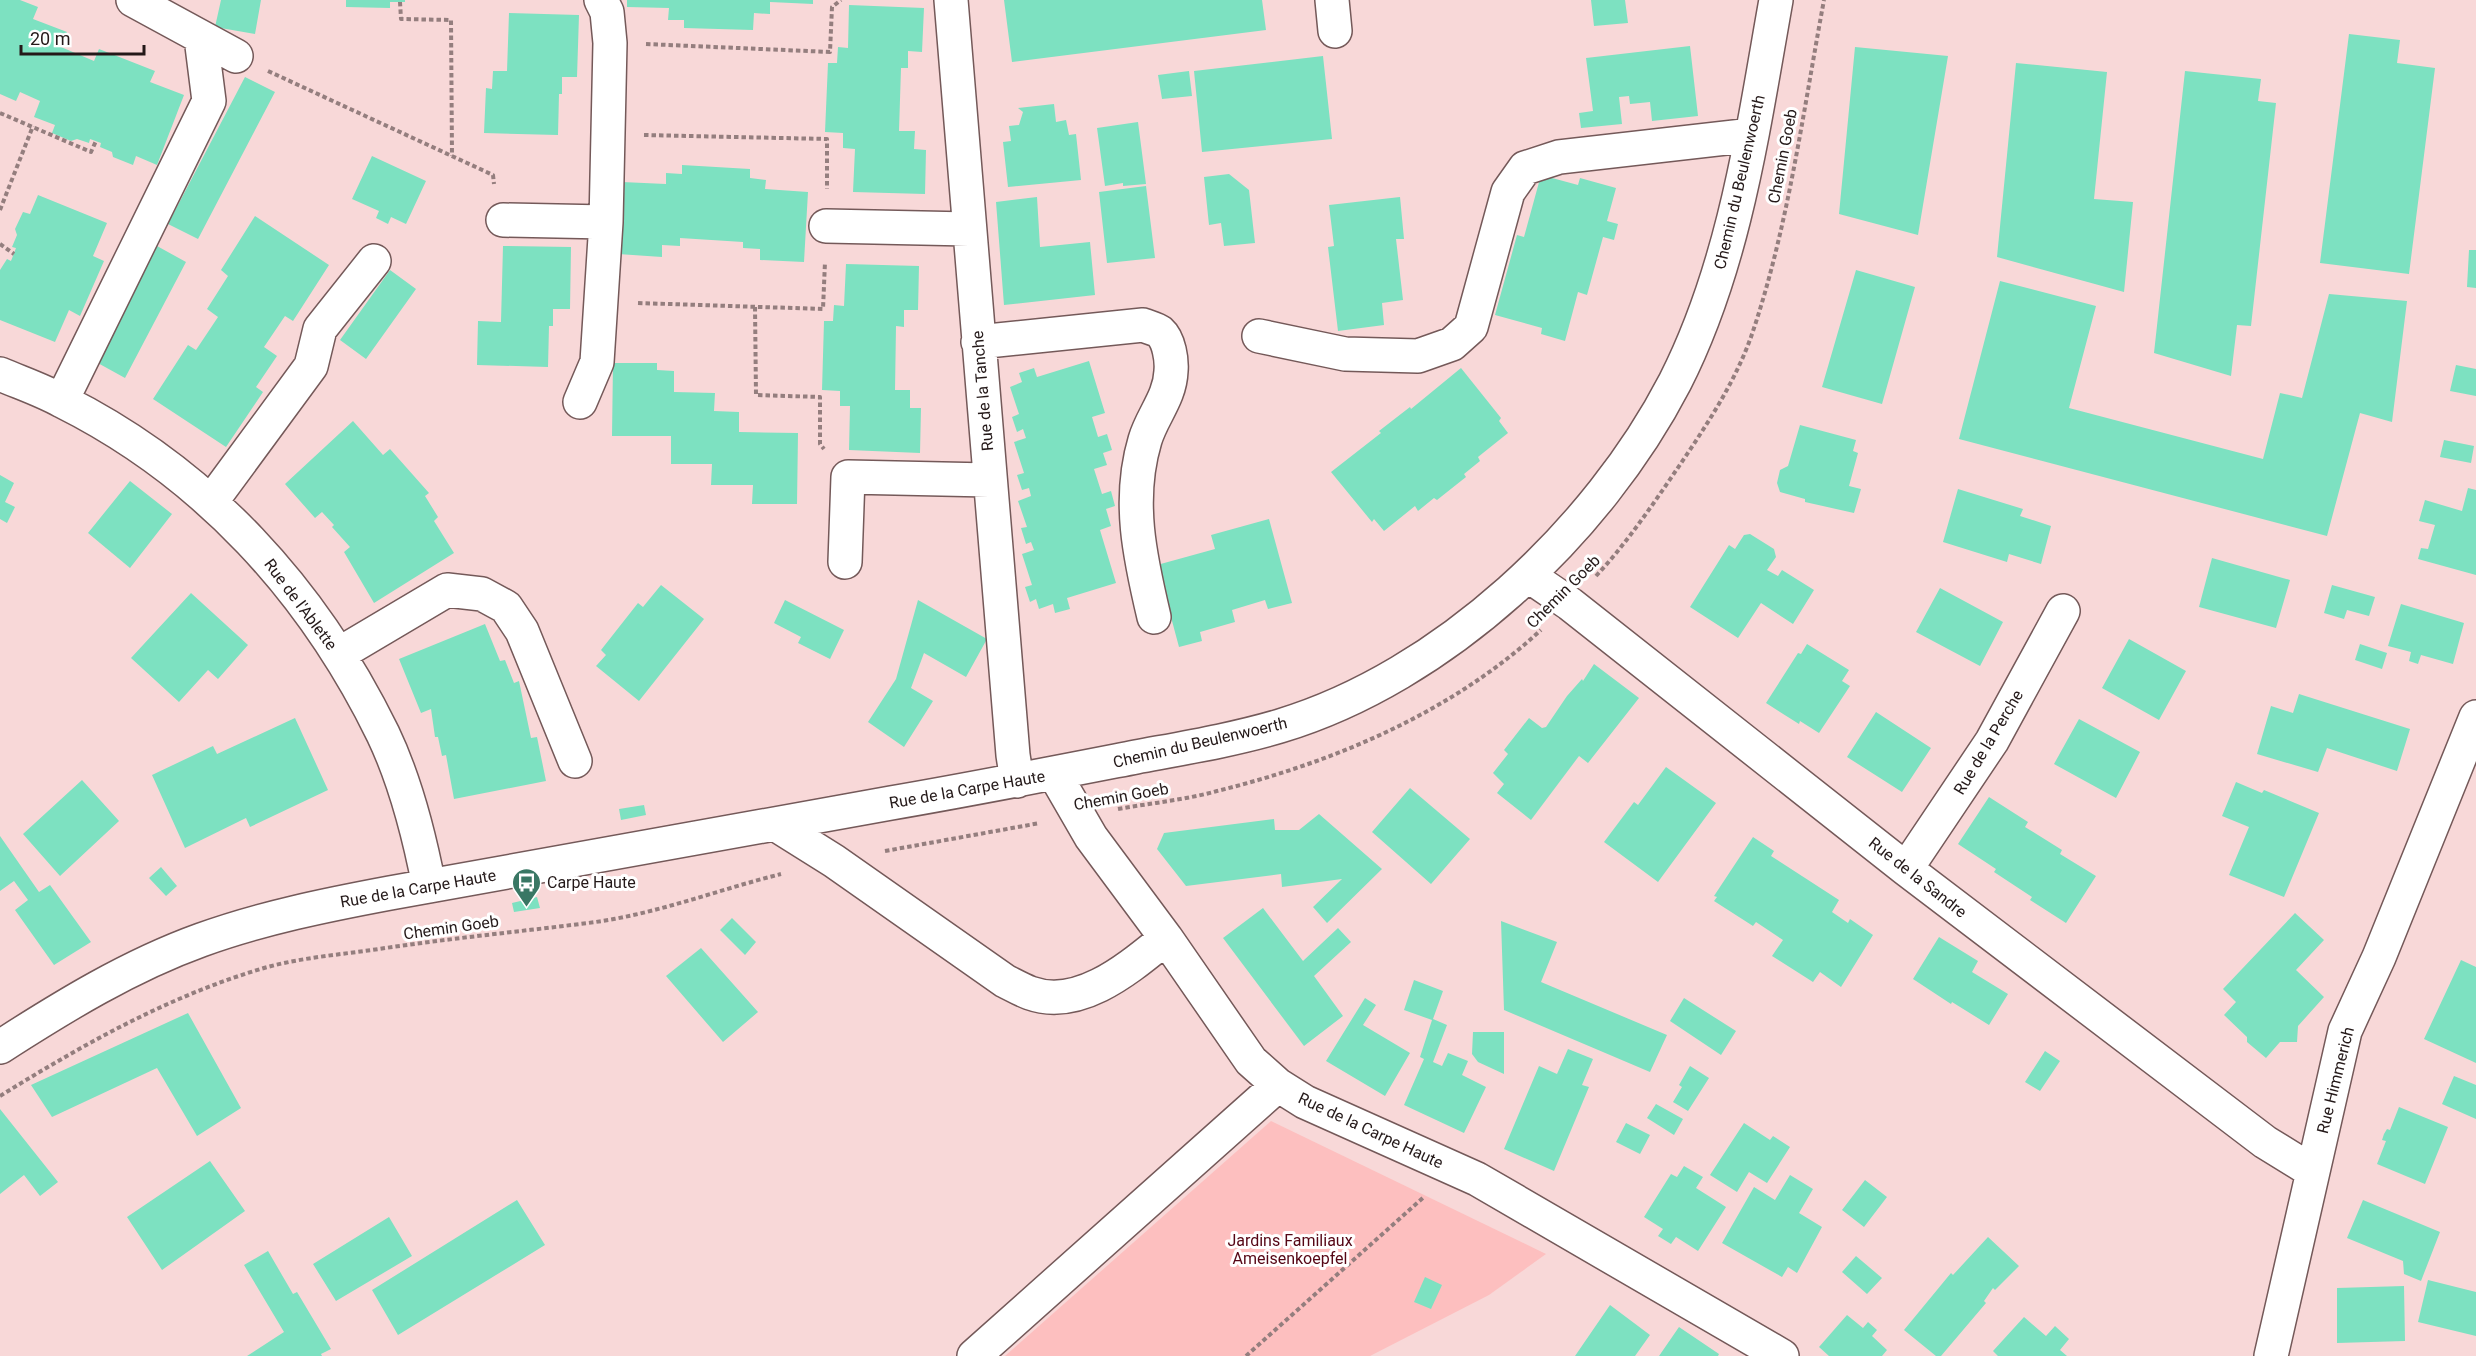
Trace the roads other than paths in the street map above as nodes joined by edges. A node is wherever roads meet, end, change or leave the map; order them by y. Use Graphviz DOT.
graph roads {
  1 [pos="133,0"];
  2 [pos="601,0"];
  3 [pos="951,0"];
  4 [pos="1776,0"];
  5 [pos="201,38"];
  6 [pos="236,56"];
  7 [pos="1752,135"];
  8 [pos="502,220"];
  9 [pos="606,222"];
  10 [pos="826,226"];
  11 [pos="969,229"];
  12 [pos="374,261"];
  13 [pos="1259,336"];
  14 [pos="978,342"];
  15 [pos="0,374"];
  16 [pos="62,400"];
  17 [pos="580,402"];
  18 [pos="989,480"];
  19 [pos="211,502"];
  20 [pos="845,562"];
  21 [pos="1529,576"];
  22 [pos="2063,611"];
  23 [pos="1154,617"];
  24 [pos="339,654"];
  25 [pos="2476,717"];
  26 [pos="575,761"];
  27 [pos="1054,773"];
  28 [pos="1017,781"];
  29 [pos="775,824"];
  30 [pos="1906,869"];
  31 [pos="429,886"];
  32 [pos="1166,938"];
  33 [pos="0,1047"];
  34 [pos="1278,1085"];
  35 [pos="2312,1171"];
  36 [pos="974,1356"];
  37 [pos="1782,1356"];
  38 [pos="2271,1356"];
  1 -- 5 [label="street"];
  2 -- 9 [label="street"];
  3 -- 11 [label="street, Rue de la Tanche"];
  4 -- 7 [label="street, Chemin du Beulenwoerth"];
  5 -- 6 [label="street"];
  5 -- 16 [label="street"];
  7 -- 13 [label="street"];
  7 -- 21 [label="street, Chemin du Beulenwoerth"];
  8 -- 9 [label="street"];
  9 -- 17 [label="street"];
  10 -- 11 [label="street"];
  11 -- 14 [label="street, Rue de la Tanche"];
  12 -- 19 [label="street"];
  14 -- 18 [label="street, Rue de la Tanche"];
  14 -- 23 [label="street"];
  15 -- 16 [label="street, Rue de l'Ablette"];
  16 -- 19 [label="street, Rue de l'Ablette"];
  18 -- 20 [label="street"];
  18 -- 28 [label="street, Rue de la Tanche"];
  19 -- 24 [label="street, Rue de l'Ablette"];
  21 -- 27 [label="street, Chemin du Beulenwoerth"];
  21 -- 30 [label="street, Rue de la Sandre"];
  22 -- 30 [label="street, Rue de la Perche"];
  24 -- 26 [label="street"];
  24 -- 31 [label="street, Rue de l'Ablette"];
  25 -- 35 [label="street, Rue Himmerich"];
  27 -- 28 [label="street, Rue de la Carpe Haute"];
  27 -- 32 [label="street, Rue de la Carpe Haute"];
  28 -- 29 [label="street, Rue de la Carpe Haute"];
  29 -- 31 [label="street, Rue de la Carpe Haute"];
  29 -- 32 [label="street"];
  30 -- 35 [label="street, Rue de la Sandre"];
  31 -- 33 [label="street, Rue de la Carpe Haute"];
  32 -- 34 [label="street, Rue de la Carpe Haute"];
  34 -- 36 [label="street"];
  34 -- 37 [label="street, Rue de la Carpe Haute"];
  35 -- 38 [label="street, Rue Himmerich"];
}
